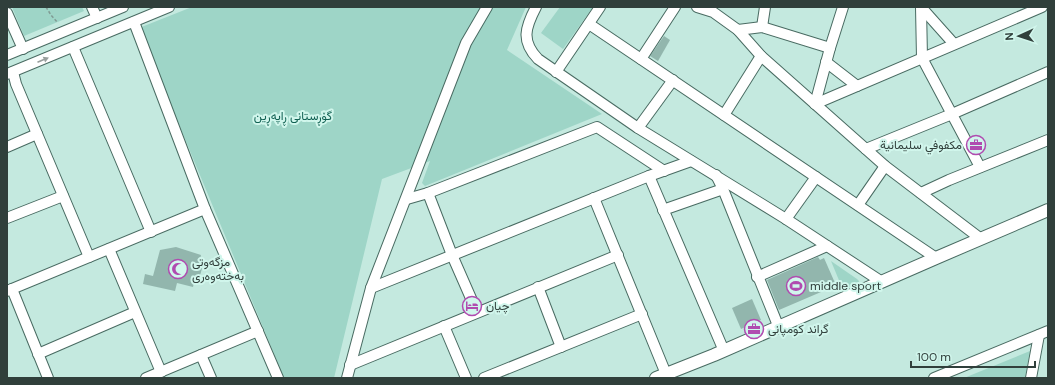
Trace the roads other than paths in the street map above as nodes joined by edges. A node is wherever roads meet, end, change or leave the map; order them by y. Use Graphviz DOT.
graph roads {
  1 [pos="92,7"];
  2 [pos="123,7"];
  3 [pos="169,7"];
  4 [pos="487,7"];
  5 [pos="536,7"];
  6 [pos="600,7"];
  7 [pos="675,7"];
  8 [pos="697,7"];
  9 [pos="765,7"];
  10 [pos="843,7"];
  11 [pos="921,7"];
  12 [pos="1042,7"];
  13 [pos="711,10"];
  14 [pos="7,13"];
  15 [pos="97,18"];
  16 [pos="134,22"];
  17 [pos="589,24"];
  18 [pos="762,27"];
  19 [pos="738,30"];
  20 [pos="954,44"];
  21 [pos="73,47"];
  22 [pos="830,48"];
  23 [pos="23,49"];
  24 [pos="7,55"];
  25 [pos="761,56"];
  26 [pos="922,58"];
  27 [pos="641,59"];
  28 [pos="826,62"];
  29 [pos="556,72"];
  30 [pos="1048,72"];
  31 [pos="10,73"];
  32 [pos="672,80"];
  33 [pos="857,86"];
  34 [pos="815,104"];
  35 [pos="952,114"];
  36 [pos="724,115"];
  37 [pos="638,128"];
  38 [pos="37,134"];
  39 [pos="1048,140"];
  40 [pos="7,146"];
  41 [pos="866,149"];
  42 [pos="691,161"];
  43 [pos="885,166"];
  44 [pos="980,167"];
  45 [pos="664,171"];
  46 [pos="716,175"];
  47 [pos="649,176"];
  48 [pos="816,177"];
  49 [pos="723,189"];
  50 [pos="428,193"];
  51 [pos="921,193"];
  52 [pos="63,196"];
  53 [pos="594,198"];
  54 [pos="407,199"];
  55 [pos="858,205"];
  56 [pos="205,209"];
  57 [pos="663,210"];
  58 [pos="1048,210"];
  59 [pos="7,218"];
  60 [pos="786,219"];
  61 [pos="151,232"];
  62 [pos="981,239"];
  63 [pos="827,246"];
  64 [pos="109,249"];
  65 [pos="452,255"];
  66 [pos="618,255"];
  67 [pos="89,257"];
  68 [pos="936,258"];
  69 [pos="757,277"];
  70 [pos="882,282"];
  71 [pos="371,288"];
  72 [pos="538,288"];
  73 [pos="9,290"];
  74 [pos="135,312"];
  75 [pos="477,312"];
  76 [pos="642,314"];
  77 [pos="444,326"];
  78 [pos="779,328"];
  79 [pos="258,331"];
  80 [pos="1043,333"];
  81 [pos="561,347"];
  82 [pos="724,351"];
  83 [pos="38,354"];
  84 [pos="201,355"];
  85 [pos="350,365"];
  86 [pos="161,372"];
  87 [pos="661,376"];
  88 [pos="48,378"];
  89 [pos="146,378"];
  90 [pos="211,378"];
  91 [pos="278,378"];
  92 [pos="347,378"];
  93 [pos="466,378"];
  94 [pos="484,378"];
  95 [pos="934,378"];
  96 [pos="1031,378"];
  1 -- 15 [label="street"];
  2 -- 15 [label="street"];
  3 -- 16 [label="street"];
  4 -- 54 [label="street"];
  5 -- 29 [label="street"];
  6 -- 17 [label="street"];
  7 -- 27 [label="street"];
  8 -- 13 [label="street"];
  9 -- 18 [label="street"];
  10 -- 22 [label="street"];
  11 -- 20 [label="street"];
  11 -- 26 [label="street"];
  12 -- 20 [label="street"];
  13 -- 19 [label="street"];
  14 -- 23 [label="street"];
  15 -- 23 [label="street"];
  16 -- 21 [label="street"];
  16 -- 56 [label="street"];
  17 -- 27 [label="street"];
  17 -- 29 [label="street"];
  18 -- 19 [label="street"];
  18 -- 22 [label="street"];
  19 -- 25 [label="street"];
  20 -- 26 [label="street"];
  31 -- 21 [label="street, one-way"];
  21 -- 61 [label="street"];
  22 -- 28 [label="street"];
  23 -- 24 [label="street"];
  25 -- 34 [label="street"];
  25 -- 36 [label="street"];
  26 -- 33 [label="street"];
  26 -- 35 [label="street"];
  27 -- 32 [label="street"];
  28 -- 33 [label="street"];
  28 -- 34 [label="street"];
  29 -- 37 [label="street"];
  30 -- 35 [label="street"];
  31 -- 38 [label="street"];
  32 -- 36 [label="street"];
  32 -- 37 [label="street"];
  33 -- 34 [label="street"];
  34 -- 41 [label="street"];
  35 -- 41 [label="street"];
  35 -- 44 [label="street"];
  36 -- 48 [label="street"];
  37 -- 42 [label="street"];
  38 -- 40 [label="street"];
  38 -- 52 [label="street"];
  39 -- 44 [label="street"];
  41 -- 43 [label="street"];
  42 -- 45 [label="street"];
  42 -- 46 [label="street"];
  43 -- 51 [label="street"];
  43 -- 55 [label="street"];
  44 -- 51 [label="street"];
  45 -- 47 [label="street"];
  45 -- 50 [label="street"];
  46 -- 49 [label="street"];
  46 -- 60 [label="street"];
  47 -- 53 [label="street"];
  47 -- 57 [label="street"];
  48 -- 55 [label="street"];
  48 -- 60 [label="street"];
  49 -- 57 [label="street"];
  49 -- 69 [label="street"];
  50 -- 54 [label="street"];
  50 -- 65 [label="street"];
  51 -- 62 [label="street"];
  52 -- 59 [label="street"];
  52 -- 67 [label="street"];
  53 -- 65 [label="street"];
  53 -- 66 [label="street"];
  54 -- 71 [label="street"];
  55 -- 68 [label="street"];
  56 -- 61 [label="street"];
  56 -- 79 [label="street"];
  57 -- 82 [label="street"];
  58 -- 62 [label="main road"];
  60 -- 63 [label="street"];
  61 -- 64 [label="street"];
  62 -- 68 [label="main road"];
  63 -- 69 [label="street"];
  63 -- 70 [label="street"];
  64 -- 67 [label="street"];
  64 -- 74 [label="street"];
  65 -- 71 [label="street"];
  65 -- 75 [label="street"];
  66 -- 72 [label="street"];
  66 -- 76 [label="street"];
  67 -- 73 [label="street"];
  68 -- 70 [label="main road"];
  69 -- 78 [label="street"];
  70 -- 78 [label="main road"];
  71 -- 85 [label="street"];
  72 -- 75 [label="street"];
  72 -- 81 [label="street"];
  73 -- 83 [label="street"];
  74 -- 83 [label="street"];
  74 -- 86 [label="street"];
  75 -- 77 [label="street"];
  76 -- 81 [label="street"];
  76 -- 87 [label="street"];
  77 -- 85 [label="street"];
  77 -- 93 [label="street"];
  78 -- 82 [label="main road"];
  79 -- 84 [label="street"];
  79 -- 91 [label="street"];
  80 -- 95 [label="street"];
  80 -- 96 [label="street"];
  81 -- 94 [label="street"];
  82 -- 87 [label="main road"];
  83 -- 88 [label="street"];
  84 -- 86 [label="street"];
  84 -- 90 [label="street"];
  85 -- 92 [label="street"];
  86 -- 89 [label="street"];
}
